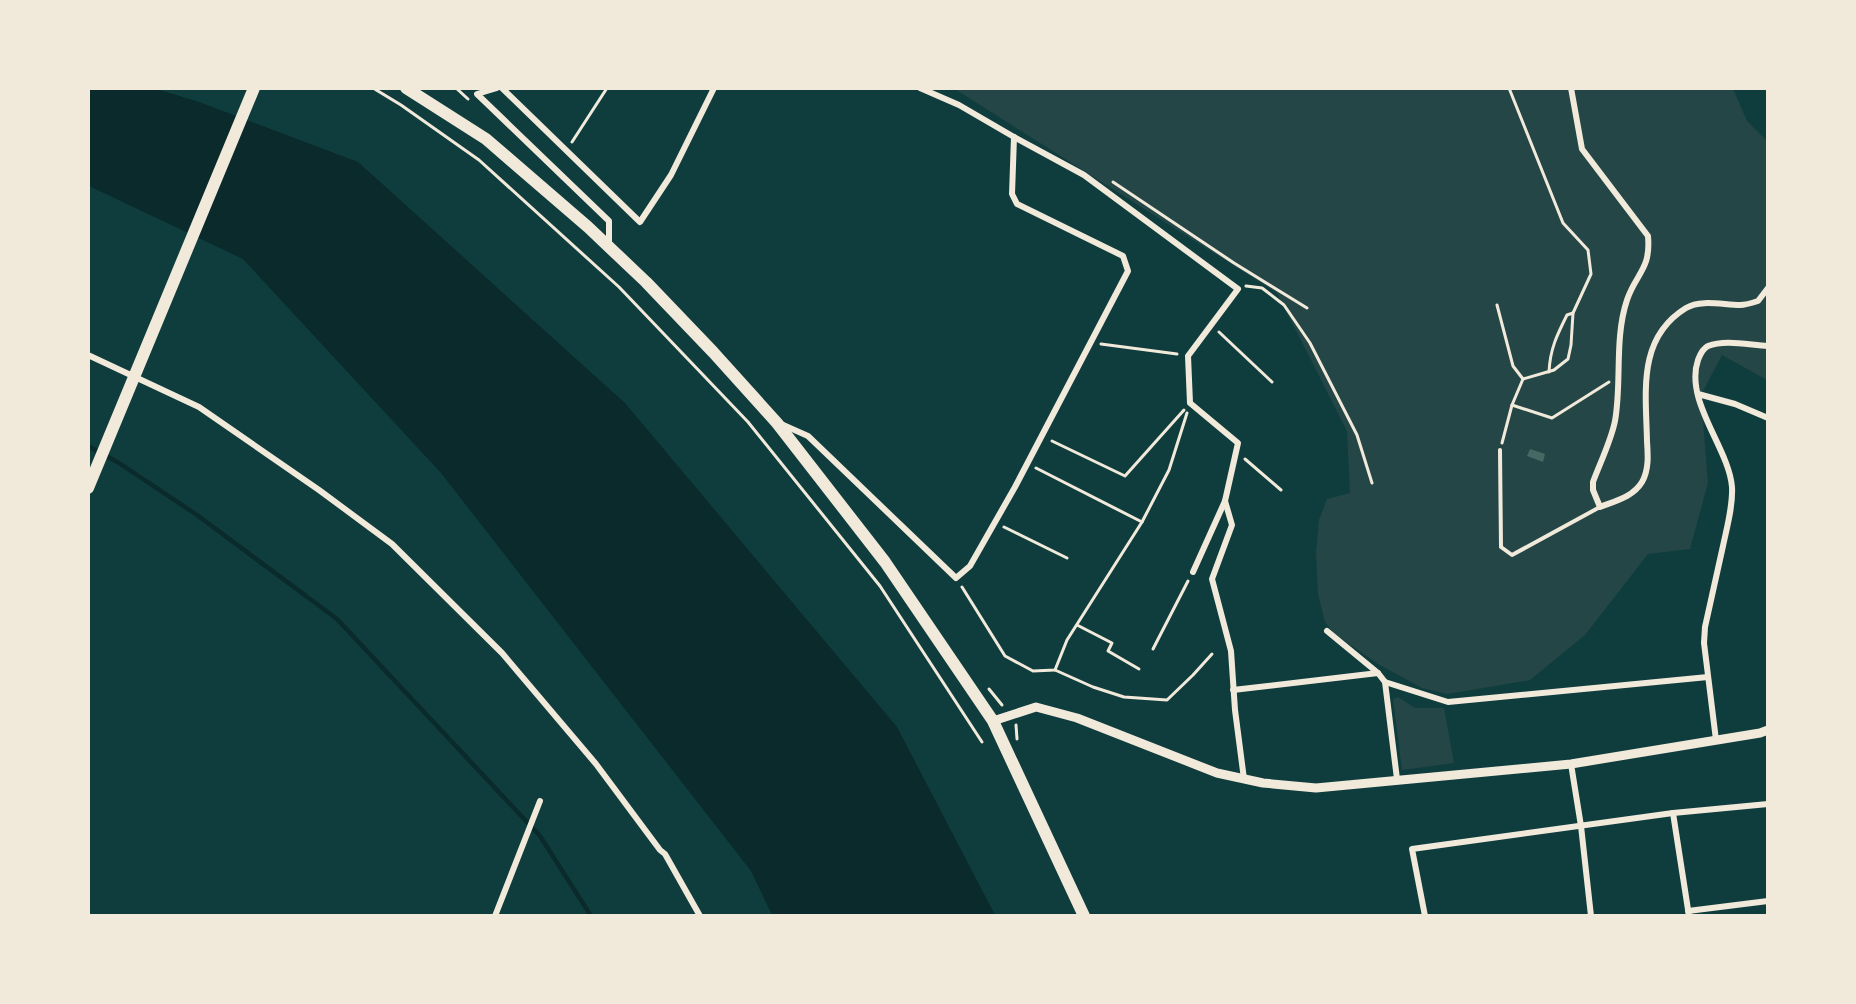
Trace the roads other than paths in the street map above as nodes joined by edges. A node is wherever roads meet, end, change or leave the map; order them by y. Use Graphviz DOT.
graph roads {
  1 [pos="254,88"];
  2 [pos="406,88"];
  3 [pos="497,88"];
  4 [pos="502,88"];
  5 [pos="714,88"];
  6 [pos="920,88"];
  7 [pos="1571,88"];
  8 [pos="475,91"];
  9 [pos="1014,137"];
  10 [pos="609,247"];
  11 [pos="1767,288"];
  12 [pos="1767,346"];
  13 [pos="88,355"];
  14 [pos="137,370"];
  15 [pos="1698,394"];
  16 [pos="1767,418"];
  17 [pos="777,423"];
  18 [pos="1500,450"];
  19 [pos="88,488"];
  20 [pos="1225,501"];
  21 [pos="1600,507"];
  22 [pos="1193,572"];
  23 [pos="1327,631"];
  24 [pos="1378,673"];
  25 [pos="1708,677"];
  26 [pos="1385,682"];
  27 [pos="1233,690"];
  28 [pos="993,721"];
  29 [pos="1767,730"];
  30 [pos="1716,740"];
  31 [pos="1571,764"];
  32 [pos="1244,779"];
  33 [pos="1397,779"];
  34 [pos="540,801"];
  35 [pos="1767,804"];
  36 [pos="1673,813"];
  37 [pos="1581,826"];
  38 [pos="1767,901"];
  39 [pos="1689,913"];
  40 [pos="495,915"];
  41 [pos="700,915"];
  42 [pos="1084,915"];
  43 [pos="1425,915"];
  44 [pos="1592,915"];
  1 -- 14 [label="highway"];
  2 -- 10 [label="highway"];
  3 -- 8 [label="street"];
  4 -- 5 [label="street"];
  6 -- 9 [label="street"];
  7 -- 21 [label="street"];
  8 -- 10 [label="street"];
  9 -- 17 [label="street"];
  9 -- 20 [label="street"];
  10 -- 17 [label="highway"];
  11 -- 21 [label="street"];
  12 -- 15 [label="street"];
  13 -- 14 [label="street"];
  14 -- 19 [label="highway"];
  14 -- 41 [label="street"];
  15 -- 16 [label="street"];
  15 -- 25 [label="street"];
  17 -- 28 [label="highway"];
  18 -- 21 [label="lane"];
  20 -- 22 [label="street"];
  20 -- 27 [label="street"];
  23 -- 24 [label="street"];
  24 -- 26 [label="street"];
  24 -- 27 [label="street"];
  25 -- 26 [label="street"];
  25 -- 30 [label="street"];
  26 -- 33 [label="street"];
  27 -- 32 [label="street"];
  28 -- 32 [label="street"];
  28 -- 42 [label="highway"];
  29 -- 30 [label="street"];
  30 -- 31 [label="street"];
  31 -- 33 [label="street"];
  31 -- 37 [label="street"];
  32 -- 33 [label="street"];
  34 -- 40 [label="street"];
  35 -- 36 [label="street"];
  36 -- 37 [label="street"];
  36 -- 39 [label="street"];
  37 -- 43 [label="street"];
  37 -- 44 [label="street"];
  38 -- 39 [label="street"];
}
